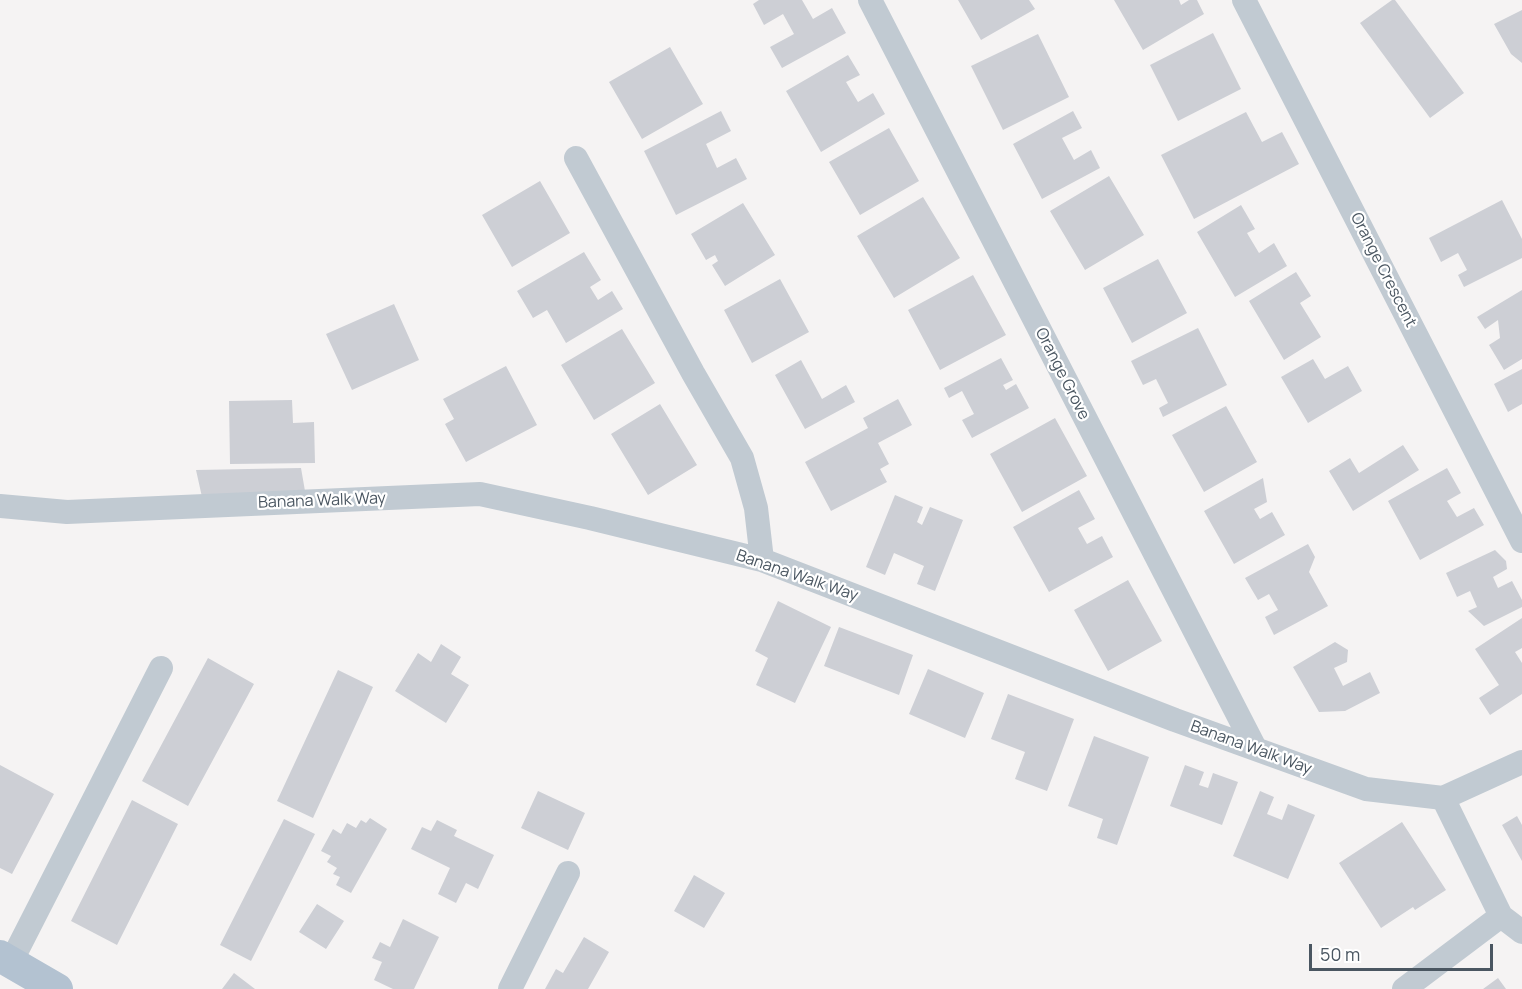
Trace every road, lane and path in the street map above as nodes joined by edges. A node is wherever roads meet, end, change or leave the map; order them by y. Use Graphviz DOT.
graph roads {
  1 [pos="870,0"];
  2 [pos="1244,0"];
  3 [pos="576,158"];
  4 [pos="0,506"];
  5 [pos="1522,541"];
  6 [pos="762,560"];
  7 [pos="161,668"];
  8 [pos="1255,748"];
  9 [pos="1522,762"];
  10 [pos="1443,798"];
  11 [pos="568,873"];
  12 [pos="1501,916"];
  13 [pos="1522,932"];
  14 [pos="5,959"];
  15 [pos="57,989"];
  16 [pos="510,989"];
  17 [pos="1404,989"];
  1 -- 8 [label="street, Orange Grove"];
  2 -- 5 [label="street, Orange Crescent"];
  3 -- 6 [label="street"];
  4 -- 6 [label="street, Banana Walk Way"];
  6 -- 8 [label="street, Banana Walk Way"];
  7 -- 14 [label="street"];
  8 -- 10 [label="street, Banana Walk Way"];
  9 -- 10 [label="street"];
  10 -- 12 [label="street"];
  11 -- 16 [label="street"];
  12 -- 13 [label="street"];
  12 -- 17 [label="street"];
  14 -- 15 [label="main road"];
}
